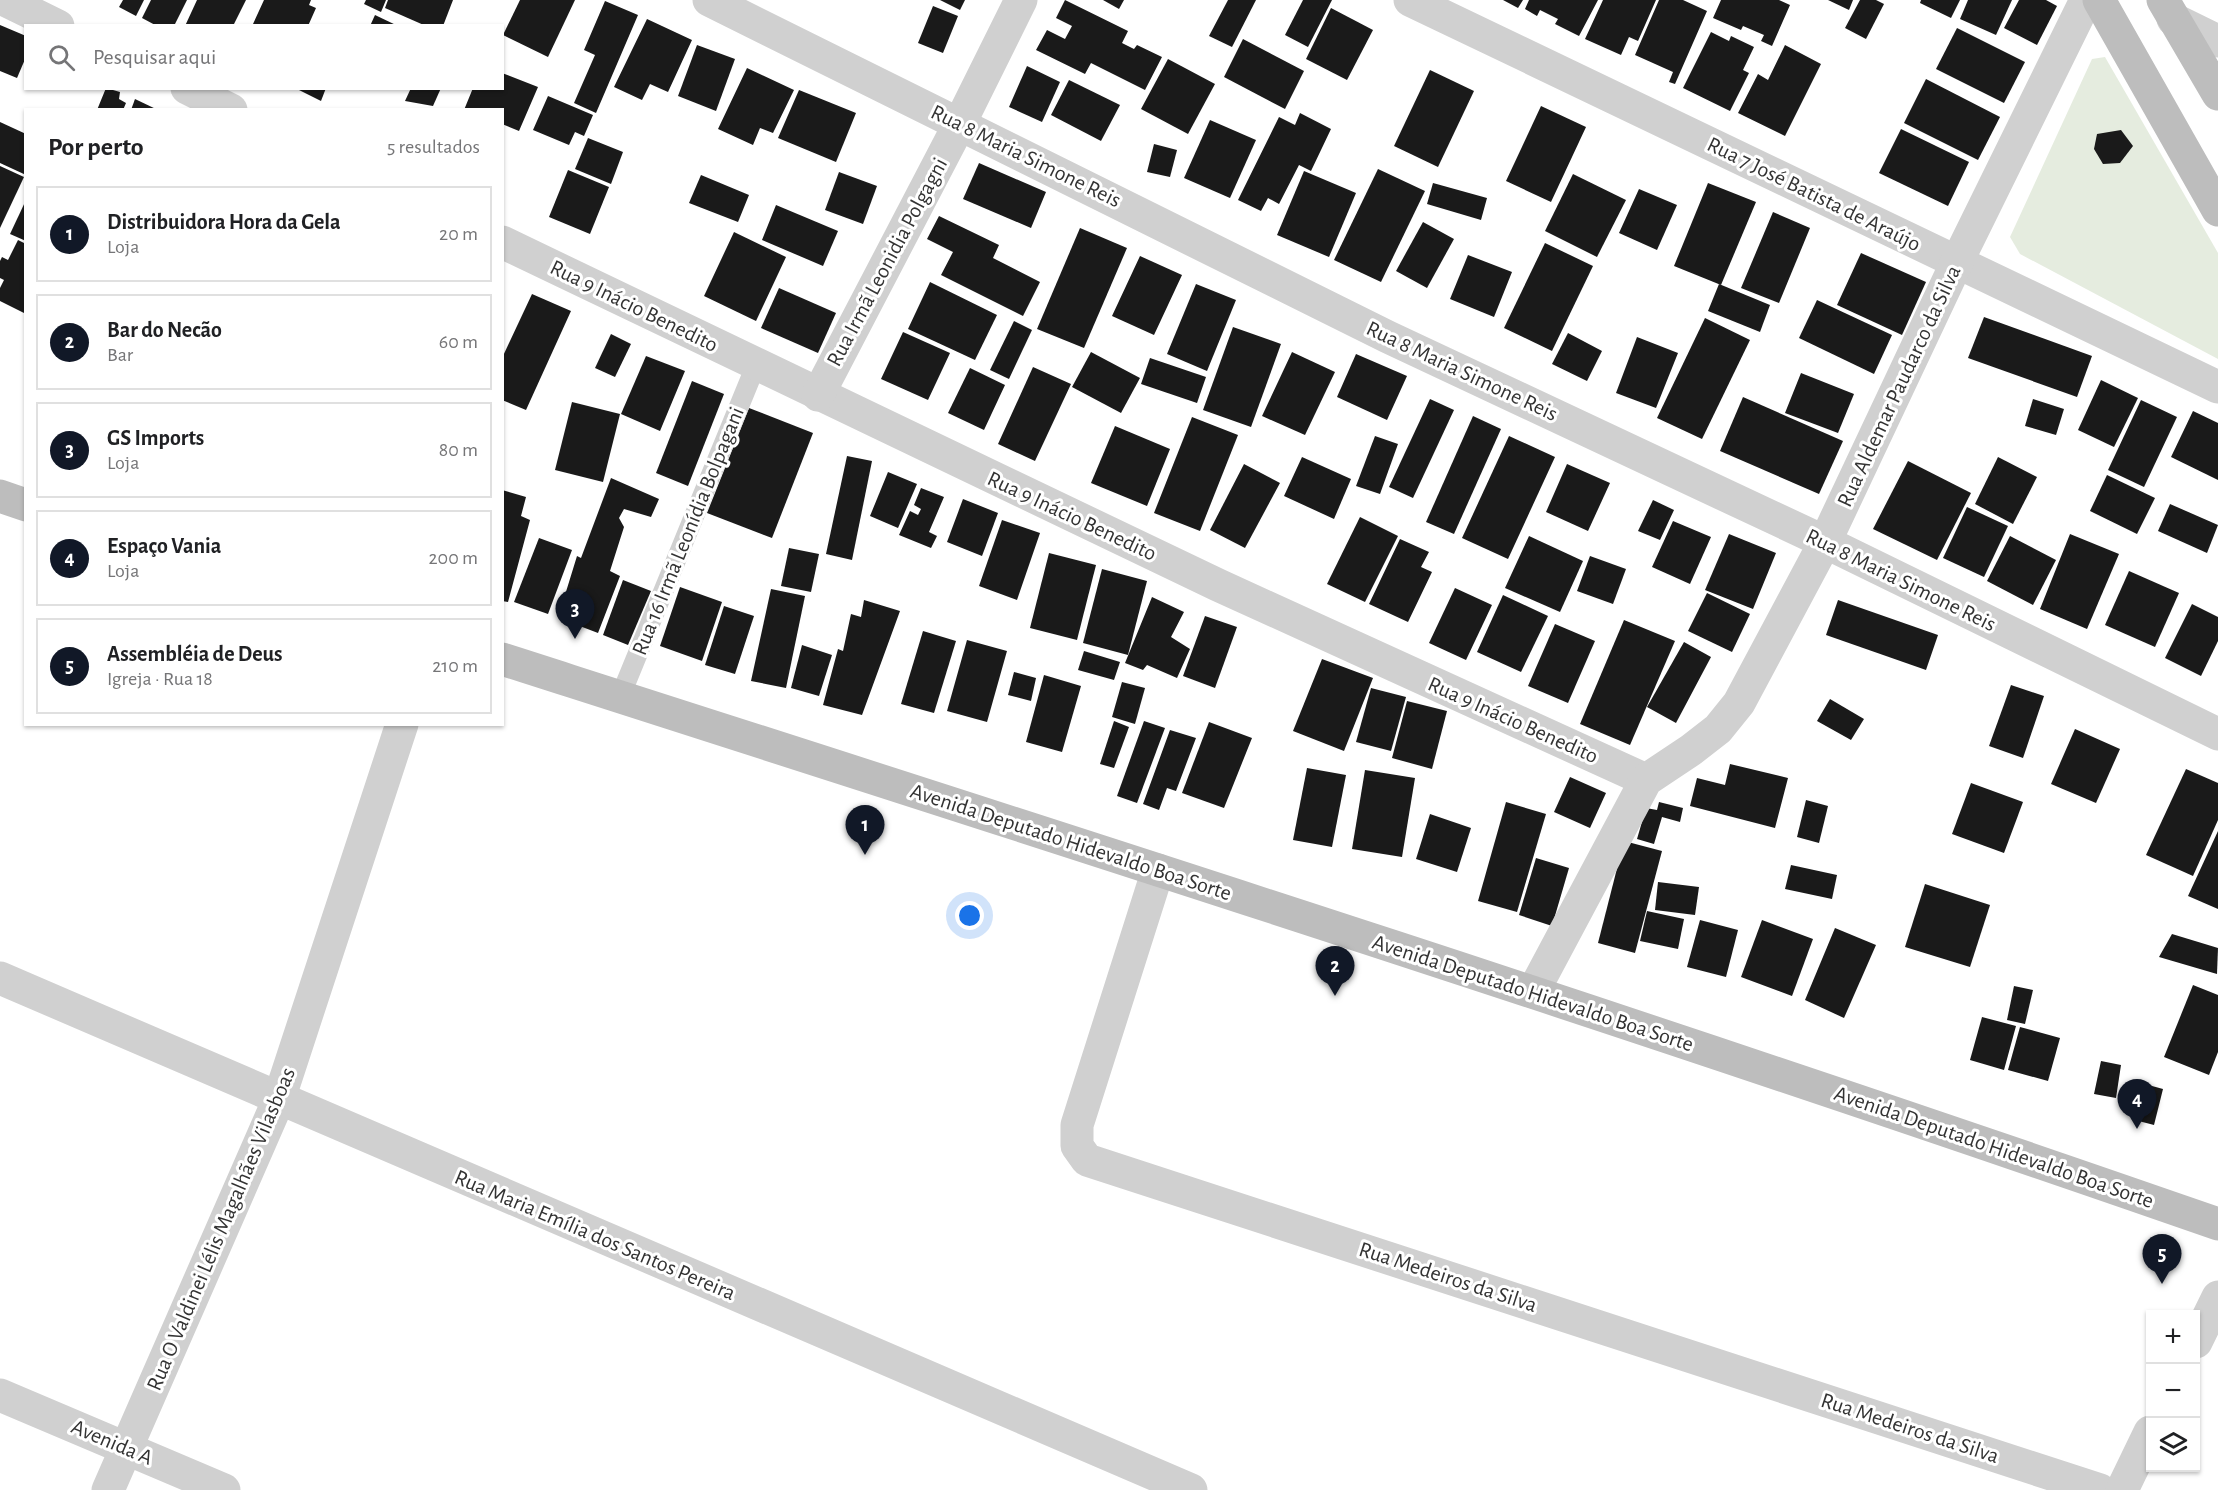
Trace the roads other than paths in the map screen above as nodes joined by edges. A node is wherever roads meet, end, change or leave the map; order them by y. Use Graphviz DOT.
graph roads {
  1 [pos="5,0"];
  2 [pos="709,0"];
  3 [pos="1021,0"];
  4 [pos="1410,0"];
  5 [pos="2086,0"];
  6 [pos="2099,0"];
  7 [pos="2168,9"];
  8 [pos="54,24"];
  9 [pos="2218,40"];
  10 [pos="191,90"];
  11 [pos="2218,94"];
  12 [pos="227,108"];
  13 [pos="960,123"];
  14 [pos="2216,200"];
  15 [pos="504,243"];
  16 [pos="1957,262"];
  17 [pos="756,365"];
  18 [pos="2218,387"];
  19 [pos="818,394"];
  20 [pos="0,496"];
  21 [pos="24,504"];
  22 [pos="1825,542"];
  23 [pos="504,660"];
  24 [pos="620,697"];
  25 [pos="401,726"];
  26 [pos="2218,734"];
  27 [pos="1646,780"];
  28 [pos="1158,870"];
  29 [pos="0,978"];
  30 [pos="1533,992"];
  31 [pos="279,1100"];
  32 [pos="2218,1224"];
  33 [pos="2218,1297"];
  34 [pos="2200,1334"];
  35 [pos="0,1395"];
  36 [pos="2146,1442"];
  37 [pos="127,1449"];
  38 [pos="108,1490"];
  39 [pos="224,1490"];
  40 [pos="1191,1490"];
  41 [pos="2100,1490"];
  42 [pos="2122,1490"];
  1 -- 8 [label="street"];
  2 -- 13 [label="street, Rua 8 Maria Simone Reis"];
  3 -- 13 [label="street, Rua Irmã Leonidia Polgagni"];
  4 -- 16 [label="street, Rua 7 José Batista de Araújo"];
  5 -- 16 [label="street, Rua Aldemar Paudarco da Silva"];
  6 -- 14 [label="main road"];
  7 -- 9 [label="street"];
  7 -- 11 [label="main road"];
  10 -- 12 [label="street"];
  13 -- 19 [label="street, Rua Irmã Leonidia Polgagni"];
  13 -- 22 [label="street, Rua 8 Maria Simone Reis"];
  15 -- 17 [label="street, Rua 9 Inácio Benedito"];
  16 -- 18 [label="street, Rua 7 José Batista de Araújo"];
  16 -- 22 [label="street, Rua Aldemar Paudarco da Silva"];
  17 -- 19 [label="street, Rua 9 Inácio Benedito"];
  17 -- 24 [label="lane, Rua 16 Irmã Leonídia Bolpagani"];
  19 -- 27 [label="street, Rua 9 Inácio Benedito"];
  20 -- 21 [label="main road"];
  22 -- 26 [label="street, Rua 8 Maria Simone Reis"];
  22 -- 27 [label="street, Rua Aldemar Paudarco da Silva"];
  23 -- 24 [label="main road, Avenida Deputado Hidevaldo Boa Sorte"];
  24 -- 28 [label="main road, Avenida Deputado Hidevaldo Boa Sorte"];
  25 -- 31 [label="street, Rua O Valdinei Lélis Magalhães Vilasboas"];
  27 -- 30 [label="street, Rua Aldemar Paudarco da Silva"];
  28 -- 30 [label="main road, Avenida Deputado Hidevaldo Boa Sorte"];
  28 -- 41 [label="street, Rua Medeiros da Silva"];
  29 -- 31 [label="street, Rua Maria Emília dos Santos Pereira"];
  30 -- 32 [label="main road, Avenida Deputado Hidevaldo Boa Sorte"];
  31 -- 37 [label="street, Rua O Valdinei Lélis Magalhães Vilasboas"];
  31 -- 40 [label="street, Rua Maria Emília dos Santos Pereira"];
  33 -- 34 [label="street"];
  35 -- 37 [label="street, Avenida A"];
  36 -- 42 [label="street"];
  37 -- 38 [label="street, Rua O Valdinei Lélis Magalhães Vilasboas"];
  37 -- 39 [label="street, Avenida A"];
}
